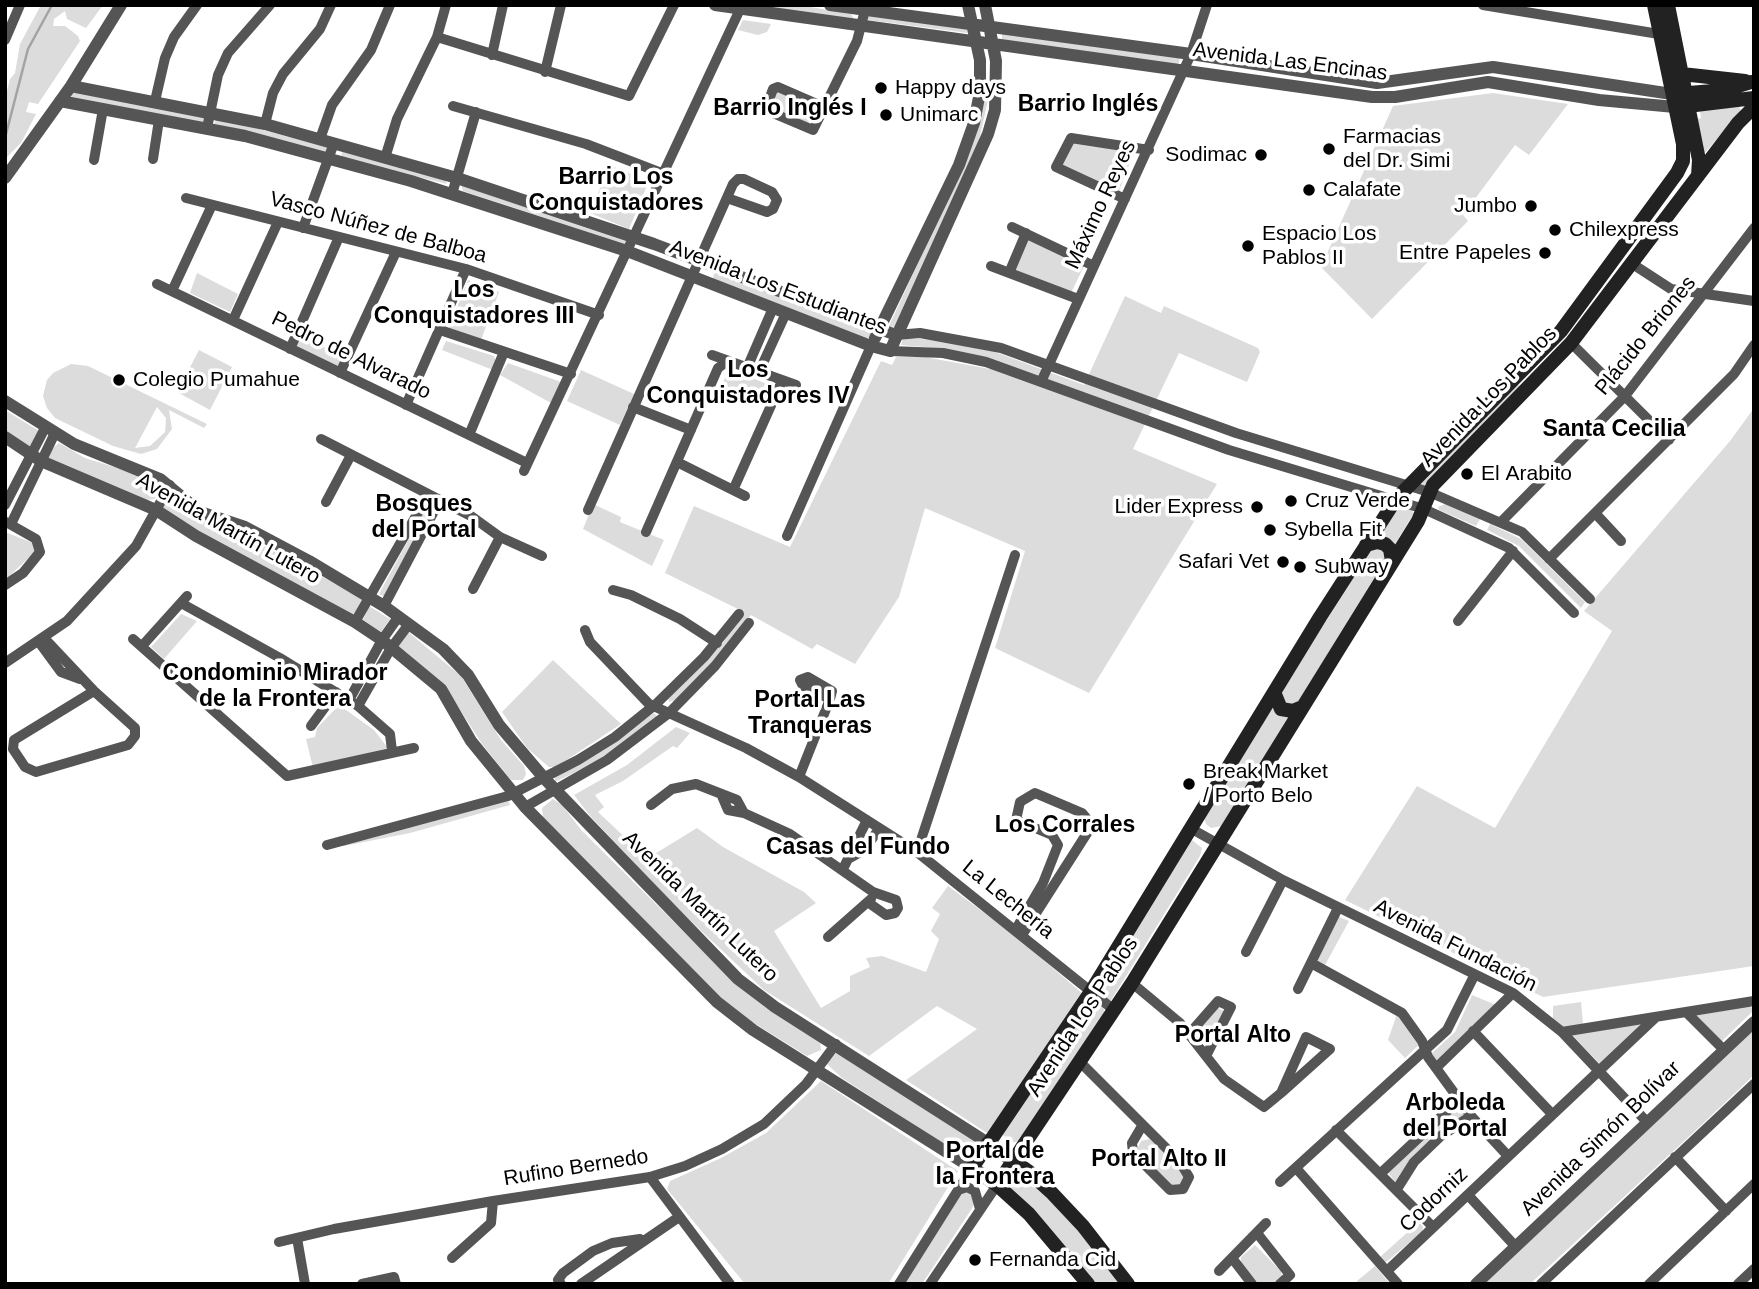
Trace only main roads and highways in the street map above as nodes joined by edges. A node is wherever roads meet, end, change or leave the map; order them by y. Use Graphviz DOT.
graph roads {
  1 [pos="1654,5"];
  2 [pos="1668,5"];
  3 [pos="1667,35"];
  4 [pos="1682,74"];
  5 [pos="1752,82"];
  6 [pos="1754,98"];
  7 [pos="1680,100"];
  8 [pos="1754,107"];
  9 [pos="1697,178"];
  10 [pos="1641,222"];
  11 [pos="1654,231"];
  12 [pos="1366,545"];
  13 [pos="1392,561"];
  14 [pos="1274,692"];
  15 [pos="1300,708"];
  16 [pos="988,1143"];
  17 [pos="1013,1160"];
  18 [pos="972,1168"];
  19 [pos="997,1185"];
  20 [pos="1088,1284"];
  21 [pos="1128,1284"];
  1 -- 3 [label="main road"];
  2 -- 3 [label="main road"];
  3 -- 4 [label="main road"];
  3 -- 7 [label="main road"];
  4 -- 5 [label="main road, Avenida Las Encinas"];
  4 -- 7 [label="main road"];
  5 -- 7 [label="main road, Avenida Las Encinas"];
  6 -- 7 [label="main road, Avenida Las Encinas"];
  7 -- 9 [label="main road"];
  7 -- 10 [label="main road, Avenida Los Pablos"];
  8 -- 9 [label="main road, Avenida Los Pablos"];
  9 -- 11 [label="main road, Avenida Los Pablos"];
  10 -- 11 [label="main road"];
  10 -- 12 [label="main road, Avenida Los Pablos"];
  11 -- 13 [label="main road, Avenida Los Pablos"];
  12 -- 13 [label="main road"];
  12 -- 14 [label="main road, Avenida Los Pablos"];
  13 -- 15 [label="main road, Avenida Los Pablos"];
  14 -- 15 [label="main road"];
  14 -- 16 [label="main road, Avenida Los Pablos"];
  15 -- 17 [label="main road, Avenida Los Pablos"];
  16 -- 17 [label="main road, Avenida Martín Lutero"];
  16 -- 18 [label="main road, Avenida Los Pablos"];
  17 -- 19 [label="main road, Avenida Los Pablos"];
  17 -- 21 [label="main road, Avenida Martín Lutero"];
  18 -- 19 [label="main road, Avenida Martín Lutero"];
  19 -- 20 [label="main road, Avenida Martín Lutero"];
}
